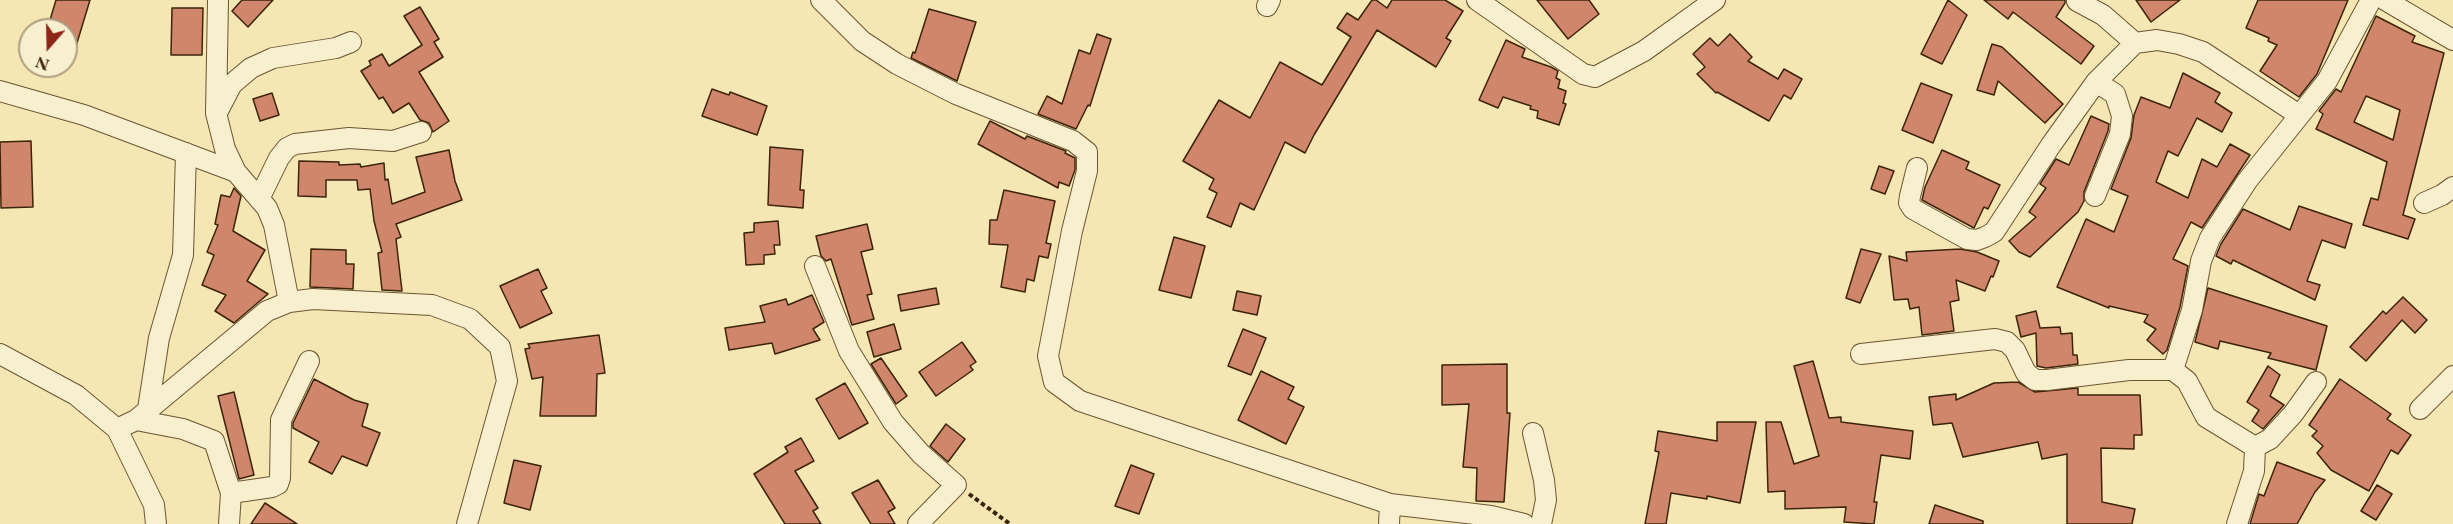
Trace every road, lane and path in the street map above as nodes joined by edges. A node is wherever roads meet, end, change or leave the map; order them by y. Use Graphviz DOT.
graph roads {
  1 [pos="218,0"];
  2 [pos="821,0"];
  3 [pos="1478,0"];
  4 [pos="1715,0"];
  5 [pos="2371,0"];
  6 [pos="2385,0"];
  7 [pos="2077,1"];
  8 [pos="2453,40"];
  9 [pos="351,42"];
  10 [pos="2135,43"];
  11 [pos="2096,82"];
  12 [pos="0,91"];
  13 [pos="216,113"];
  14 [pos="2299,115"];
  15 [pos="421,132"];
  16 [pos="186,153"];
  17 [pos="1917,168"];
  18 [pos="236,172"];
  19 [pos="2453,187"];
  20 [pos="2095,196"];
  21 [pos="259,199"];
  22 [pos="2424,203"];
  23 [pos="815,266"];
  24 [pos="289,302"];
  25 [pos="0,354"];
  26 [pos="1861,354"];
  27 [pos="309,361"];
  28 [pos="2173,370"];
  29 [pos="2453,376"];
  30 [pos="2316,382"];
  31 [pos="2420,409"];
  32 [pos="142,414"];
  33 [pos="117,429"];
  34 [pos="1533,433"];
  35 [pos="2255,447"];
  36 [pos="957,485"];
  37 [pos="231,493"];
  38 [pos="1390,504"];
  39 [pos="156,524"];
  40 [pos="229,524"];
  41 [pos="467,524"];
  42 [pos="918,524"];
  43 [pos="1010,524"];
  44 [pos="1389,524"];
  45 [pos="1524,524"];
  46 [pos="1541,524"];
  47 [pos="2237,524"];
  1 -- 13 [label="street"];
  2 -- 38 [label="street"];
  3 -- 4 [label="street"];
  5 -- 14 [label="street"];
  6 -- 8 [label="street"];
  7 -- 10 [label="street"];
  9 -- 13 [label="street"];
  10 -- 11 [label="street"];
  10 -- 14 [label="street"];
  11 -- 17 [label="street"];
  11 -- 20 [label="street"];
  12 -- 16 [label="street"];
  13 -- 18 [label="street"];
  14 -- 28 [label="street"];
  15 -- 21 [label="street"];
  16 -- 18 [label="street"];
  16 -- 32 [label="street"];
  18 -- 21 [label="street"];
  19 -- 22 [label="street"];
  21 -- 24 [label="street"];
  23 -- 36 [label="street"];
  24 -- 32 [label="street"];
  24 -- 41 [label="street"];
  25 -- 33 [label="street"];
  26 -- 28 [label="street"];
  27 -- 37 [label="street"];
  28 -- 35 [label="street"];
  29 -- 31 [label="street"];
  30 -- 35 [label="street"];
  32 -- 33 [label="street"];
  32 -- 37 [label="street"];
  33 -- 39 [label="street"];
  34 -- 46 [label="street"];
  35 -- 47 [label="street"];
  36 -- 42 [label="street"];
  36 -- 43 [label="path"];
  37 -- 40 [label="street"];
  38 -- 44 [label="street"];
  38 -- 45 [label="street"];
}
